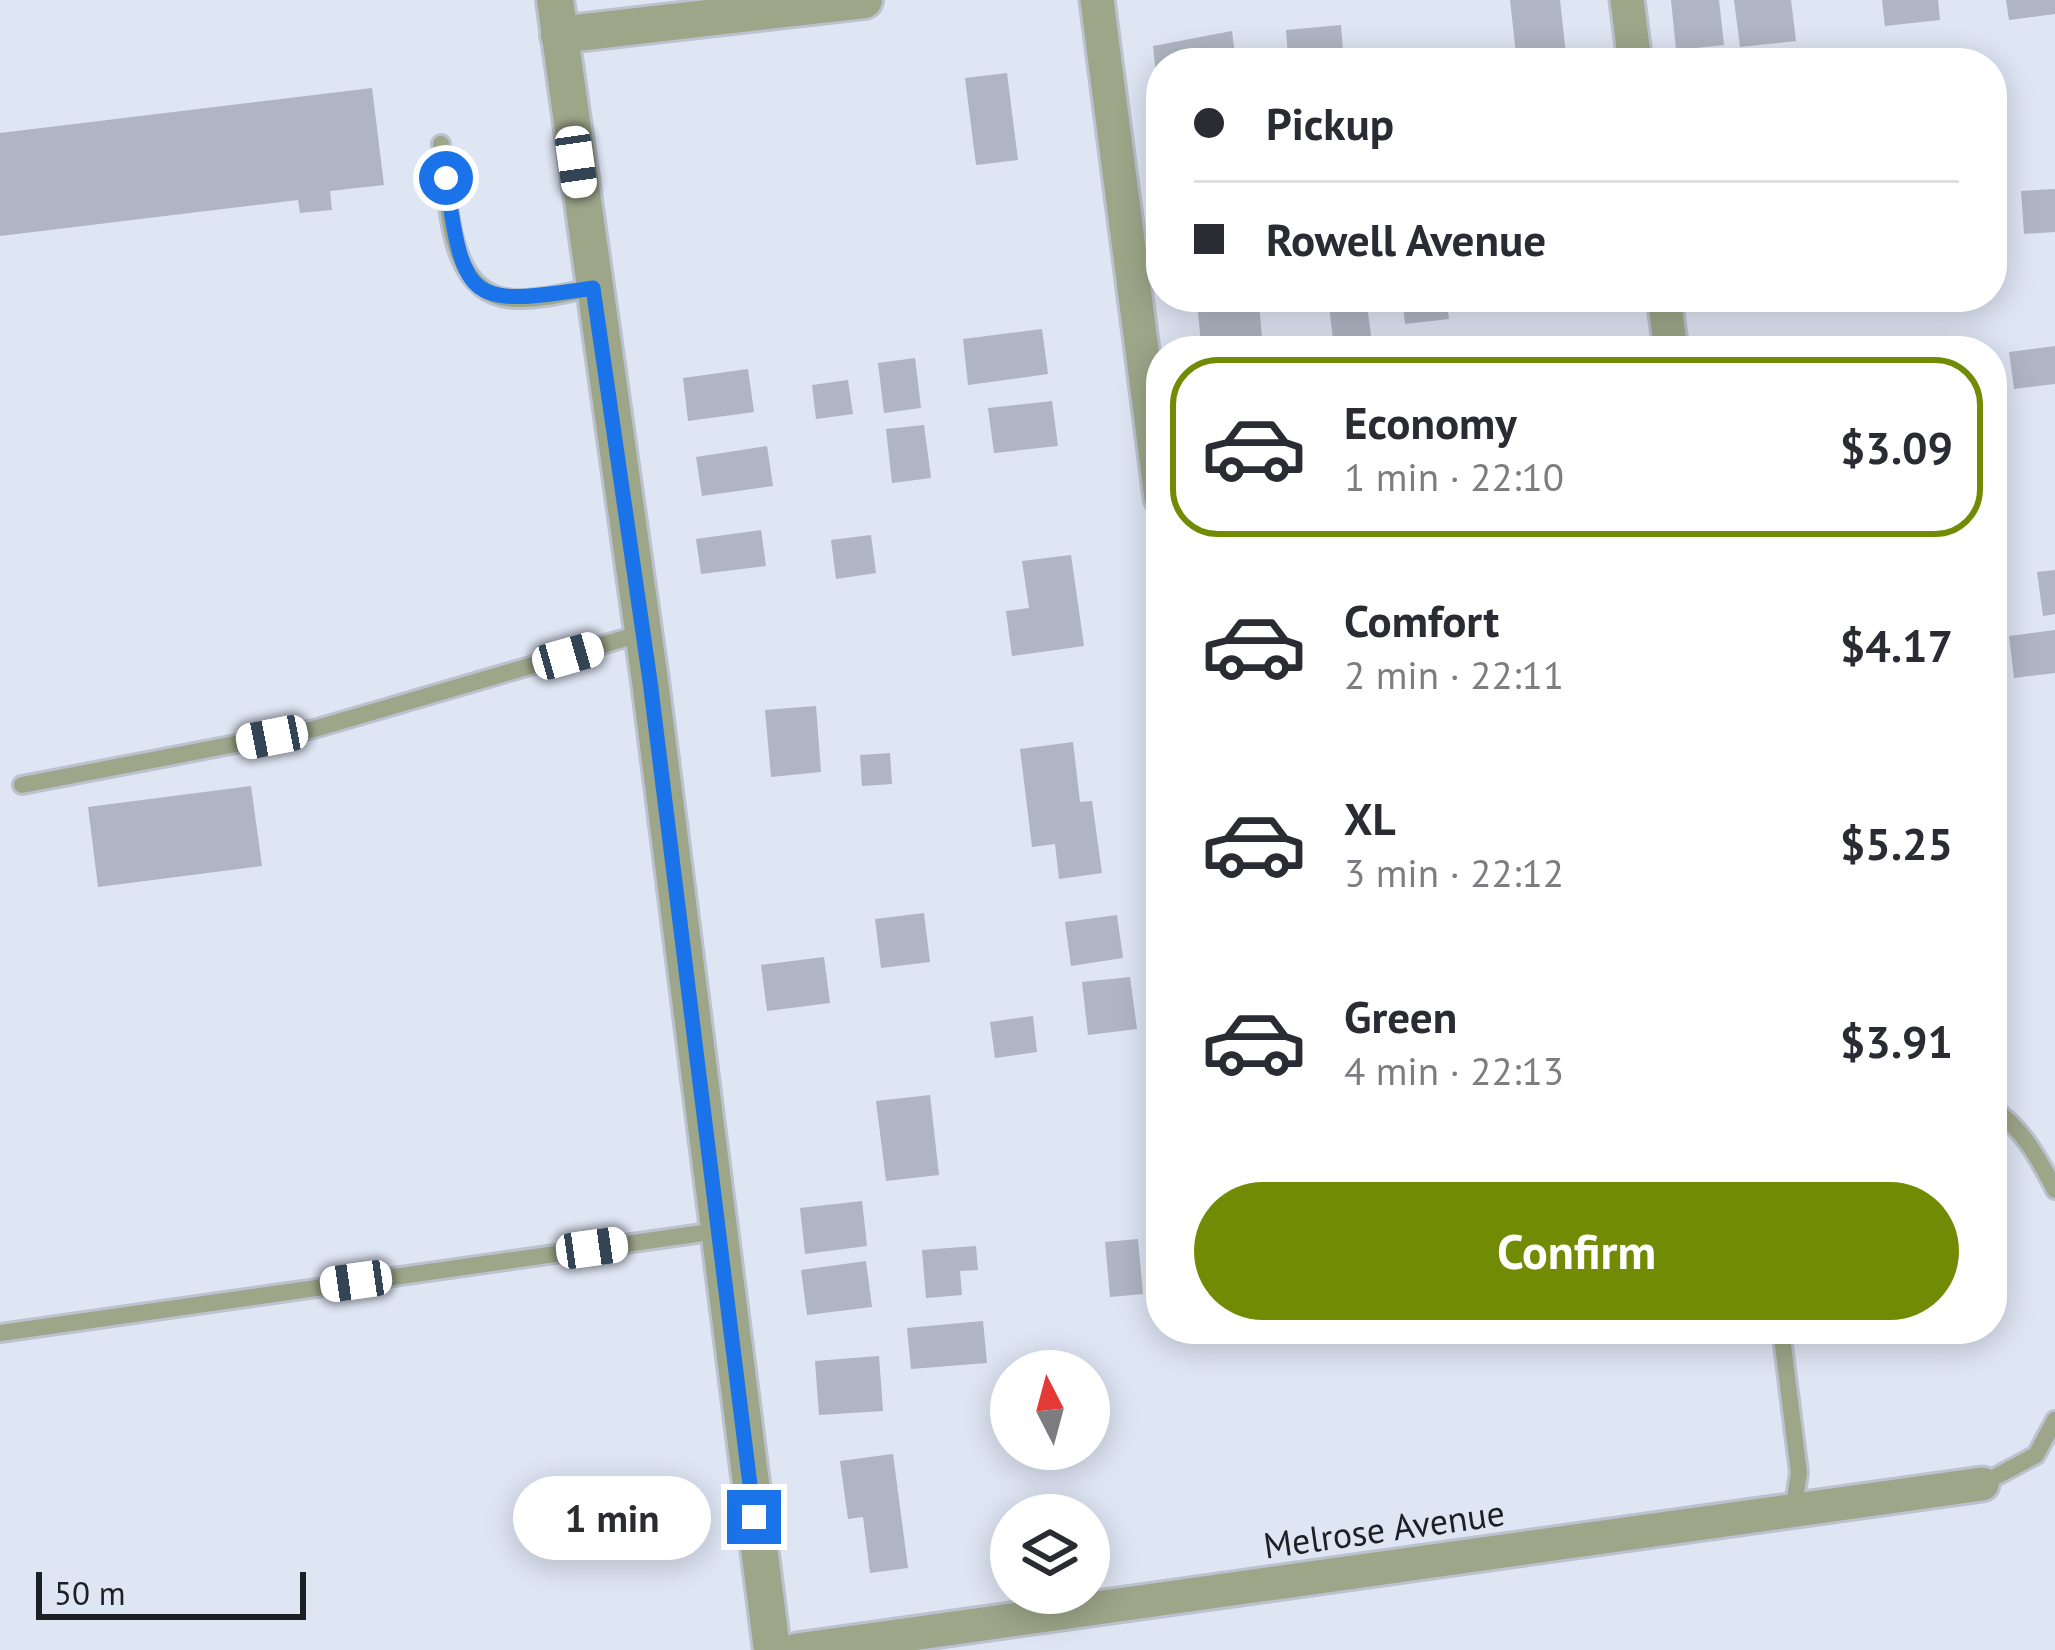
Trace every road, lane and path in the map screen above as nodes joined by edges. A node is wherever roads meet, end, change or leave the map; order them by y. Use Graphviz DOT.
graph roads {
  1 [pos="864,0"];
  2 [pos="1097,0"];
  3 [pos="1627,0"];
  4 [pos="557,17"];
  5 [pos="1633,48"];
  6 [pos="441,144"];
  7 [pos="593,288"];
  8 [pos="1146,381"];
  9 [pos="643,633"];
  10 [pos="22,785"];
  11 [pos="2007,1118"];
  12 [pos="2055,1190"];
  13 [pos="717,1231"];
  14 [pos="0,1333"];
  15 [pos="1783,1344"];
  16 [pos="2055,1420"];
  17 [pos="1982,1484"];
  18 [pos="1793,1511"];
  19 [pos="772,1650"];
  20 [pos="797,1650"];
  1 -- 4 [label="street"];
  2 -- 8 [label="street"];
  3 -- 5 [label="street"];
  4 -- 7 [label="street"];
  6 -- 7 [label="lane"];
  7 -- 9 [label="street"];
  9 -- 10 [label="lane"];
  9 -- 13 [label="street"];
  11 -- 12 [label="lane"];
  13 -- 14 [label="lane"];
  13 -- 19 [label="street"];
  15 -- 18 [label="lane"];
  16 -- 17 [label="lane"];
  17 -- 18 [label="street, Melrose Avenue"];
  18 -- 20 [label="street, Melrose Avenue"];
}
